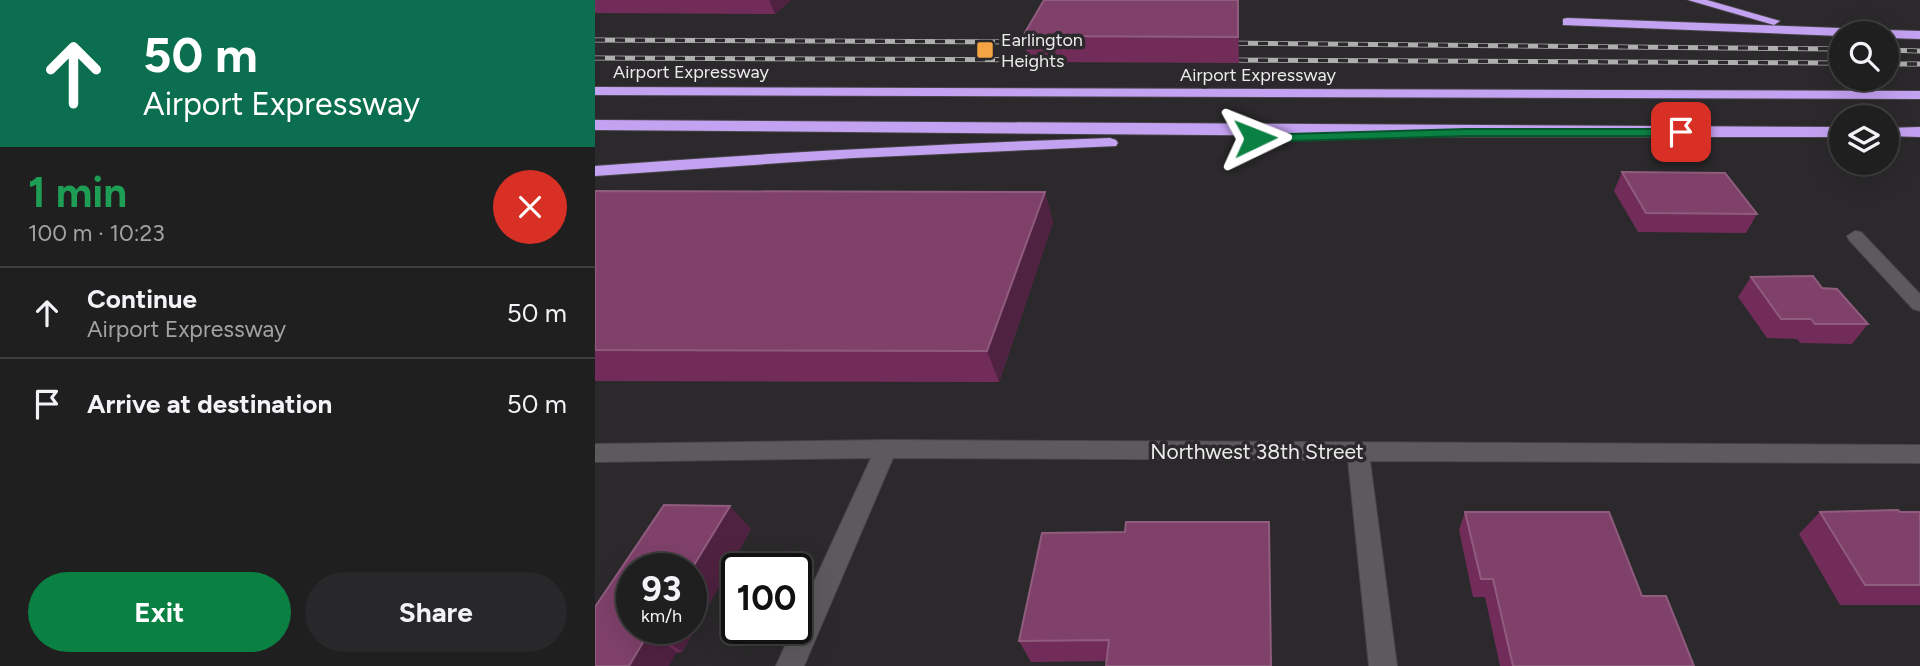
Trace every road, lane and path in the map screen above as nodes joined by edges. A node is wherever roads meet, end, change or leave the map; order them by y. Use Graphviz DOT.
graph roads {
  1 [pos="1694,0"];
  2 [pos="1567,22"];
  3 [pos="1829,27"];
  4 [pos="1829,32"];
  5 [pos="1899,34"];
  6 [pos="1920,35"];
  7 [pos="595,91"];
  8 [pos="1920,95"];
  9 [pos="595,125"];
  10 [pos="1467,132"];
  11 [pos="1829,132"];
  12 [pos="1899,132"];
  13 [pos="1920,132"];
  14 [pos="595,171"];
  15 [pos="1855,236"];
  16 [pos="1920,305"];
  17 [pos="886,449"];
  18 [pos="1358,452"];
  19 [pos="595,453"];
  20 [pos="1920,454"];
  21 [pos="790,666"];
  22 [pos="1383,666"];
  1 -- 3 [label="highway"];
  2 -- 4 [label="highway"];
  5 -- 6 [label="highway"];
  7 -- 8 [label="highway, Airport Expressway"];
  9 -- 10 [label="highway"];
  10 -- 11 [label="highway"];
  10 -- 14 [label="highway"];
  12 -- 13 [label="highway"];
  15 -- 16 [label="street"];
  17 -- 18 [label="street, Northwest 38th Street"];
  17 -- 19 [label="street, Northwest 38th Street"];
  17 -- 21 [label="street"];
  18 -- 20 [label="street, Northwest 38th Street"];
  18 -- 22 [label="street"];
}
